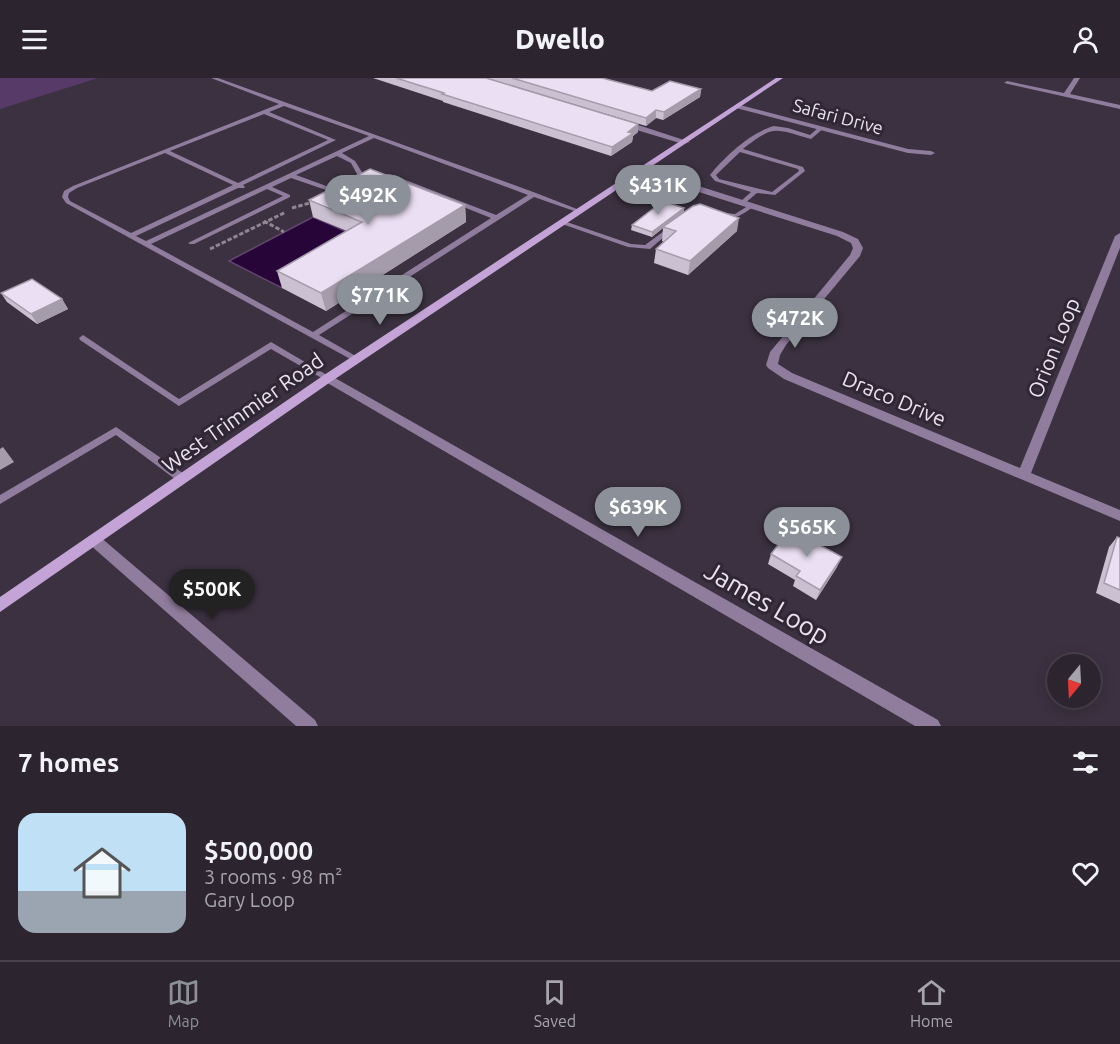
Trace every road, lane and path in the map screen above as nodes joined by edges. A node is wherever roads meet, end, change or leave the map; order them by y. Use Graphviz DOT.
graph roads {
  1 [pos="213,78"];
  2 [pos="780,78"];
  3 [pos="1077,78"];
  4 [pos="1006,83"];
  5 [pos="1066,96"];
  6 [pos="284,104"];
  7 [pos="739,106"];
  8 [pos="1120,107"];
  9 [pos="264,112"];
  10 [pos="619,122"];
  11 [pos="821,128"];
  12 [pos="372,137"];
  13 [pos="686,142"];
  14 [pos="739,150"];
  15 [pos="164,151"];
  16 [pos="337,153"];
  17 [pos="931,153"];
  18 [pos="642,171"];
  19 [pos="290,175"];
  20 [pos="388,175"];
  21 [pos="356,179"];
  22 [pos="239,186"];
  23 [pos="266,186"];
  24 [pos="341,186"];
  25 [pos="756,191"];
  26 [pos="252,192"];
  27 [pos="534,195"];
  28 [pos="322,198"];
  29 [pos="747,205"];
  30 [pos="579,211"];
  31 [pos="714,214"];
  32 [pos="497,218"];
  33 [pos="680,221"];
  34 [pos="561,222"];
  35 [pos="131,236"];
  36 [pos="1120,236"];
  37 [pos="192,243"];
  38 [pos="146,244"];
  39 [pos="210,249"];
  40 [pos="313,335"];
  41 [pos="84,338"];
  42 [pos="357,359"];
  43 [pos="328,378"];
  44 [pos="1024,475"];
  45 [pos="183,479"];
  46 [pos="0,500"];
  47 [pos="1120,516"];
  48 [pos="94,540"];
  49 [pos="0,605"];
  50 [pos="309,726"];
  51 [pos="932,726"];
  1 -- 6 [label="lane"];
  2 -- 7 [label="main road, West Trimmier Road"];
  3 -- 5 [label="street"];
  4 -- 5 [label="street"];
  5 -- 8 [label="street"];
  6 -- 9 [label="lane"];
  6 -- 12 [label="lane"];
  7 -- 11 [label="street, Safari Drive"];
  7 -- 13 [label="main road, West Trimmier Road"];
  9 -- 15 [label="lane"];
  9 -- 22 [label="lane"];
  10 -- 13 [label="street"];
  11 -- 14 [label="lane"];
  11 -- 17 [label="street, Safari Drive"];
  12 -- 16 [label="lane"];
  12 -- 27 [label="lane"];
  13 -- 18 [label="main road, West Trimmier Road"];
  14 -- 25 [label="lane"];
  14 -- 25 [label="lane"];
  15 -- 22 [label="lane"];
  15 -- 35 [label="lane"];
  16 -- 19 [label="lane"];
  16 -- 21 [label="lane"];
  18 -- 29 [label="street, Draco Drive"];
  18 -- 30 [label="main road, West Trimmier Road"];
  19 -- 23 [label="lane"];
  19 -- 24 [label="lane"];
  20 -- 32 [label="lane"];
  22 -- 26 [label="lane"];
  22 -- 35 [label="lane"];
  23 -- 26 [label="lane"];
  23 -- 37 [label="lane"];
  25 -- 29 [label="lane"];
  26 -- 38 [label="lane"];
  27 -- 30 [label="lane"];
  27 -- 32 [label="lane"];
  28 -- 39 [label="path"];
  29 -- 31 [label="lane"];
  29 -- 44 [label="street, Draco Drive"];
  30 -- 34 [label="main road, West Trimmier Road"];
  32 -- 40 [label="lane"];
  33 -- 34 [label="lane"];
  34 -- 42 [label="main road, West Trimmier Road"];
  35 -- 38 [label="lane"];
  36 -- 44 [label="street, Orion Loop"];
  38 -- 40 [label="lane"];
  40 -- 42 [label="lane"];
  41 -- 43 [label="lane"];
  42 -- 43 [label="main road, West Trimmier Road"];
  43 -- 45 [label="main road, West Trimmier Road"];
  43 -- 51 [label="street, James Loop"];
  44 -- 47 [label="street, Draco Drive"];
  45 -- 46 [label="lane"];
  45 -- 48 [label="main road, West Trimmier Road"];
  48 -- 49 [label="main road, West Trimmier Road"];
  48 -- 50 [label="street"];
}
